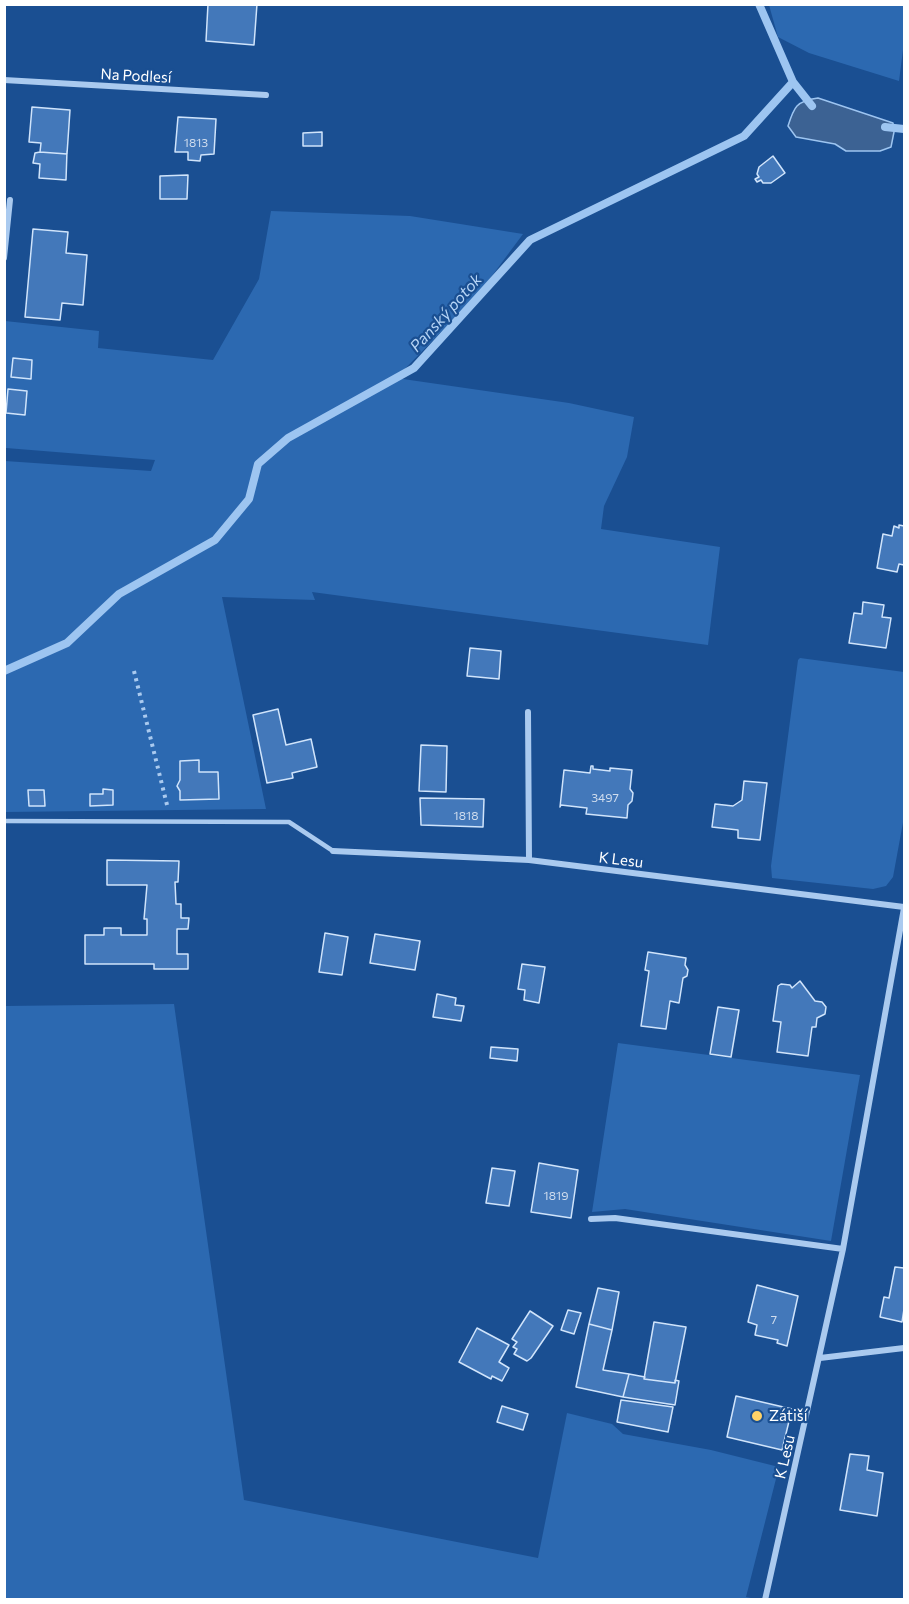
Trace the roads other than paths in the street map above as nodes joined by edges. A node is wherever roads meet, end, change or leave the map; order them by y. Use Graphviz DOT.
graph roads {
  1 [pos="4,80"];
  2 [pos="266,95"];
  3 [pos="10,200"];
  4 [pos="4,258"];
  5 [pos="528,712"];
  6 [pos="4,821"];
  7 [pos="333,851"];
  8 [pos="529,860"];
  9 [pos="904,907"];
  10 [pos="591,1219"];
  11 [pos="843,1249"];
  12 [pos="904,1348"];
  13 [pos="820,1358"];
  14 [pos="765,1599"];
  1 -- 2 [label="street, Na Podlesí"];
  3 -- 4 [label="street"];
  5 -- 8 [label="street"];
  6 -- 7 [label="lane"];
  7 -- 8 [label="street, K Lesu"];
  8 -- 9 [label="street, K Lesu"];
  9 -- 11 [label="street, K Lesu"];
  10 -- 11 [label="street"];
  11 -- 13 [label="street, K Lesu"];
  12 -- 13 [label="street"];
  13 -- 14 [label="street, K Lesu"];
}
